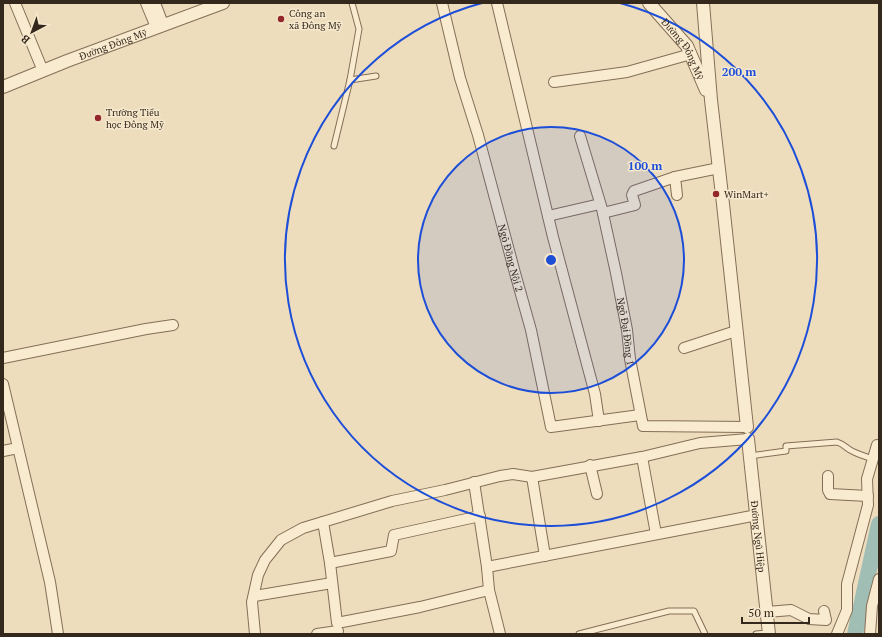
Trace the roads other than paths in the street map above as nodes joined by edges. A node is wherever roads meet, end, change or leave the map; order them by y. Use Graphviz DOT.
graph roads {
  1 [pos="16,3"];
  2 [pos="146,3"];
  3 [pos="154,3"];
  4 [pos="223,3"];
  5 [pos="352,3"];
  6 [pos="442,3"];
  7 [pos="497,3"];
  8 [pos="649,3"];
  9 [pos="703,3"];
  10 [pos="159,26"];
  11 [pos="691,54"];
  12 [pos="43,70"];
  13 [pos="376,76"];
  14 [pos="350,80"];
  15 [pos="554,82"];
  16 [pos="3,87"];
  17 [pos="711,100"];
  18 [pos="580,136"];
  19 [pos="334,146"];
  20 [pos="719,168"];
  21 [pos="675,177"];
  22 [pos="676,195"];
  23 [pos="601,209"];
  24 [pos="548,216"];
  25 [pos="173,325"];
  26 [pos="736,331"];
  27 [pos="684,348"];
  28 [pos="3,358"];
  29 [pos="3,384"];
  30 [pos="640,415"];
  31 [pos="598,421"];
  32 [pos="747,427"];
  33 [pos="748,439"];
  34 [pos="877,445"];
  35 [pos="18,448"];
  36 [pos="3,451"];
  37 [pos="750,456"];
  38 [pos="642,457"];
  39 [pos="873,459"];
  40 [pos="590,465"];
  41 [pos="828,476"];
  42 [pos="532,477"];
  43 [pos="474,482"];
  44 [pos="597,494"];
  45 [pos="868,496"];
  46 [pos="757,515"];
  47 [pos="480,516"];
  48 [pos="323,522"];
  49 [pos="656,534"];
  50 [pos="546,556"];
  51 [pos="330,563"];
  52 [pos="487,567"];
  53 [pos="879,579"];
  54 [pos="332,583"];
  55 [pos="489,590"];
  56 [pos="254,596"];
  57 [pos="824,611"];
  58 [pos="767,612"];
  59 [pos="338,629"];
  60 [pos="58,634"];
  61 [pos="255,634"];
  62 [pos="317,634"];
  63 [pos="500,634"];
  64 [pos="579,634"];
  65 [pos="705,634"];
  66 [pos="756,634"];
  67 [pos="769,634"];
  68 [pos="836,634"];
  69 [pos="870,634"];
  1 -- 12 [label="street"];
  2 -- 10 [label="street"];
  3 -- 10 [label="street"];
  4 -- 10 [label="street, Đường Đông Mỹ"];
  5 -- 14 [label="lane"];
  6 -- 31 [label="street, Ngõ Đồng Nội 2"];
  7 -- 24 [label="street"];
  8 -- 11 [label="street, Đường Đông Mỹ"];
  9 -- 17 [label="street"];
  10 -- 12 [label="street, Đường Đông Mỹ"];
  11 -- 15 [label="street"];
  11 -- 17 [label="street, Đường Đông Mỹ"];
  12 -- 16 [label="street, Đường Đông Mỹ"];
  13 -- 14 [label="lane"];
  14 -- 19 [label="lane"];
  17 -- 20 [label="street"];
  18 -- 23 [label="street, Ngõ Đại Đồng 1"];
  20 -- 21 [label="street"];
  20 -- 26 [label="street"];
  21 -- 22 [label="street"];
  21 -- 23 [label="street"];
  23 -- 24 [label="street"];
  23 -- 30 [label="street, Ngõ Đại Đồng 1"];
  24 -- 31 [label="street"];
  25 -- 28 [label="street"];
  26 -- 27 [label="street"];
  26 -- 32 [label="street"];
  29 -- 35 [label="street"];
  30 -- 31 [label="street, Ngõ Đồng Nội 2"];
  30 -- 32 [label="street"];
  33 -- 37 [label="street, Đường Ngũ Hiệp"];
  33 -- 38 [label="street"];
  34 -- 39 [label="street"];
  35 -- 36 [label="street"];
  35 -- 60 [label="street"];
  37 -- 39 [label="lane"];
  37 -- 46 [label="street, Đường Ngũ Hiệp"];
  38 -- 40 [label="street"];
  38 -- 49 [label="street"];
  39 -- 45 [label="street"];
  40 -- 42 [label="street"];
  40 -- 44 [label="street"];
  41 -- 45 [label="street"];
  42 -- 43 [label="street"];
  42 -- 50 [label="street"];
  43 -- 47 [label="street"];
  43 -- 48 [label="street"];
  45 -- 68 [label="street"];
  46 -- 49 [label="street"];
  46 -- 58 [label="street, Đường Ngũ Hiệp"];
  47 -- 51 [label="street"];
  47 -- 52 [label="street"];
  48 -- 51 [label="street"];
  48 -- 56 [label="street"];
  49 -- 50 [label="street"];
  50 -- 52 [label="street"];
  51 -- 54 [label="street"];
  52 -- 55 [label="street"];
  53 -- 69 [label="street"];
  54 -- 56 [label="street"];
  54 -- 59 [label="street"];
  55 -- 59 [label="street"];
  55 -- 63 [label="street"];
  56 -- 61 [label="street"];
  57 -- 58 [label="street"];
  58 -- 67 [label="street, Đường Ngũ Hiệp"];
  59 -- 62 [label="street"];
  64 -- 65 [label="lane"];
  66 -- 67 [label="lane"];
}
